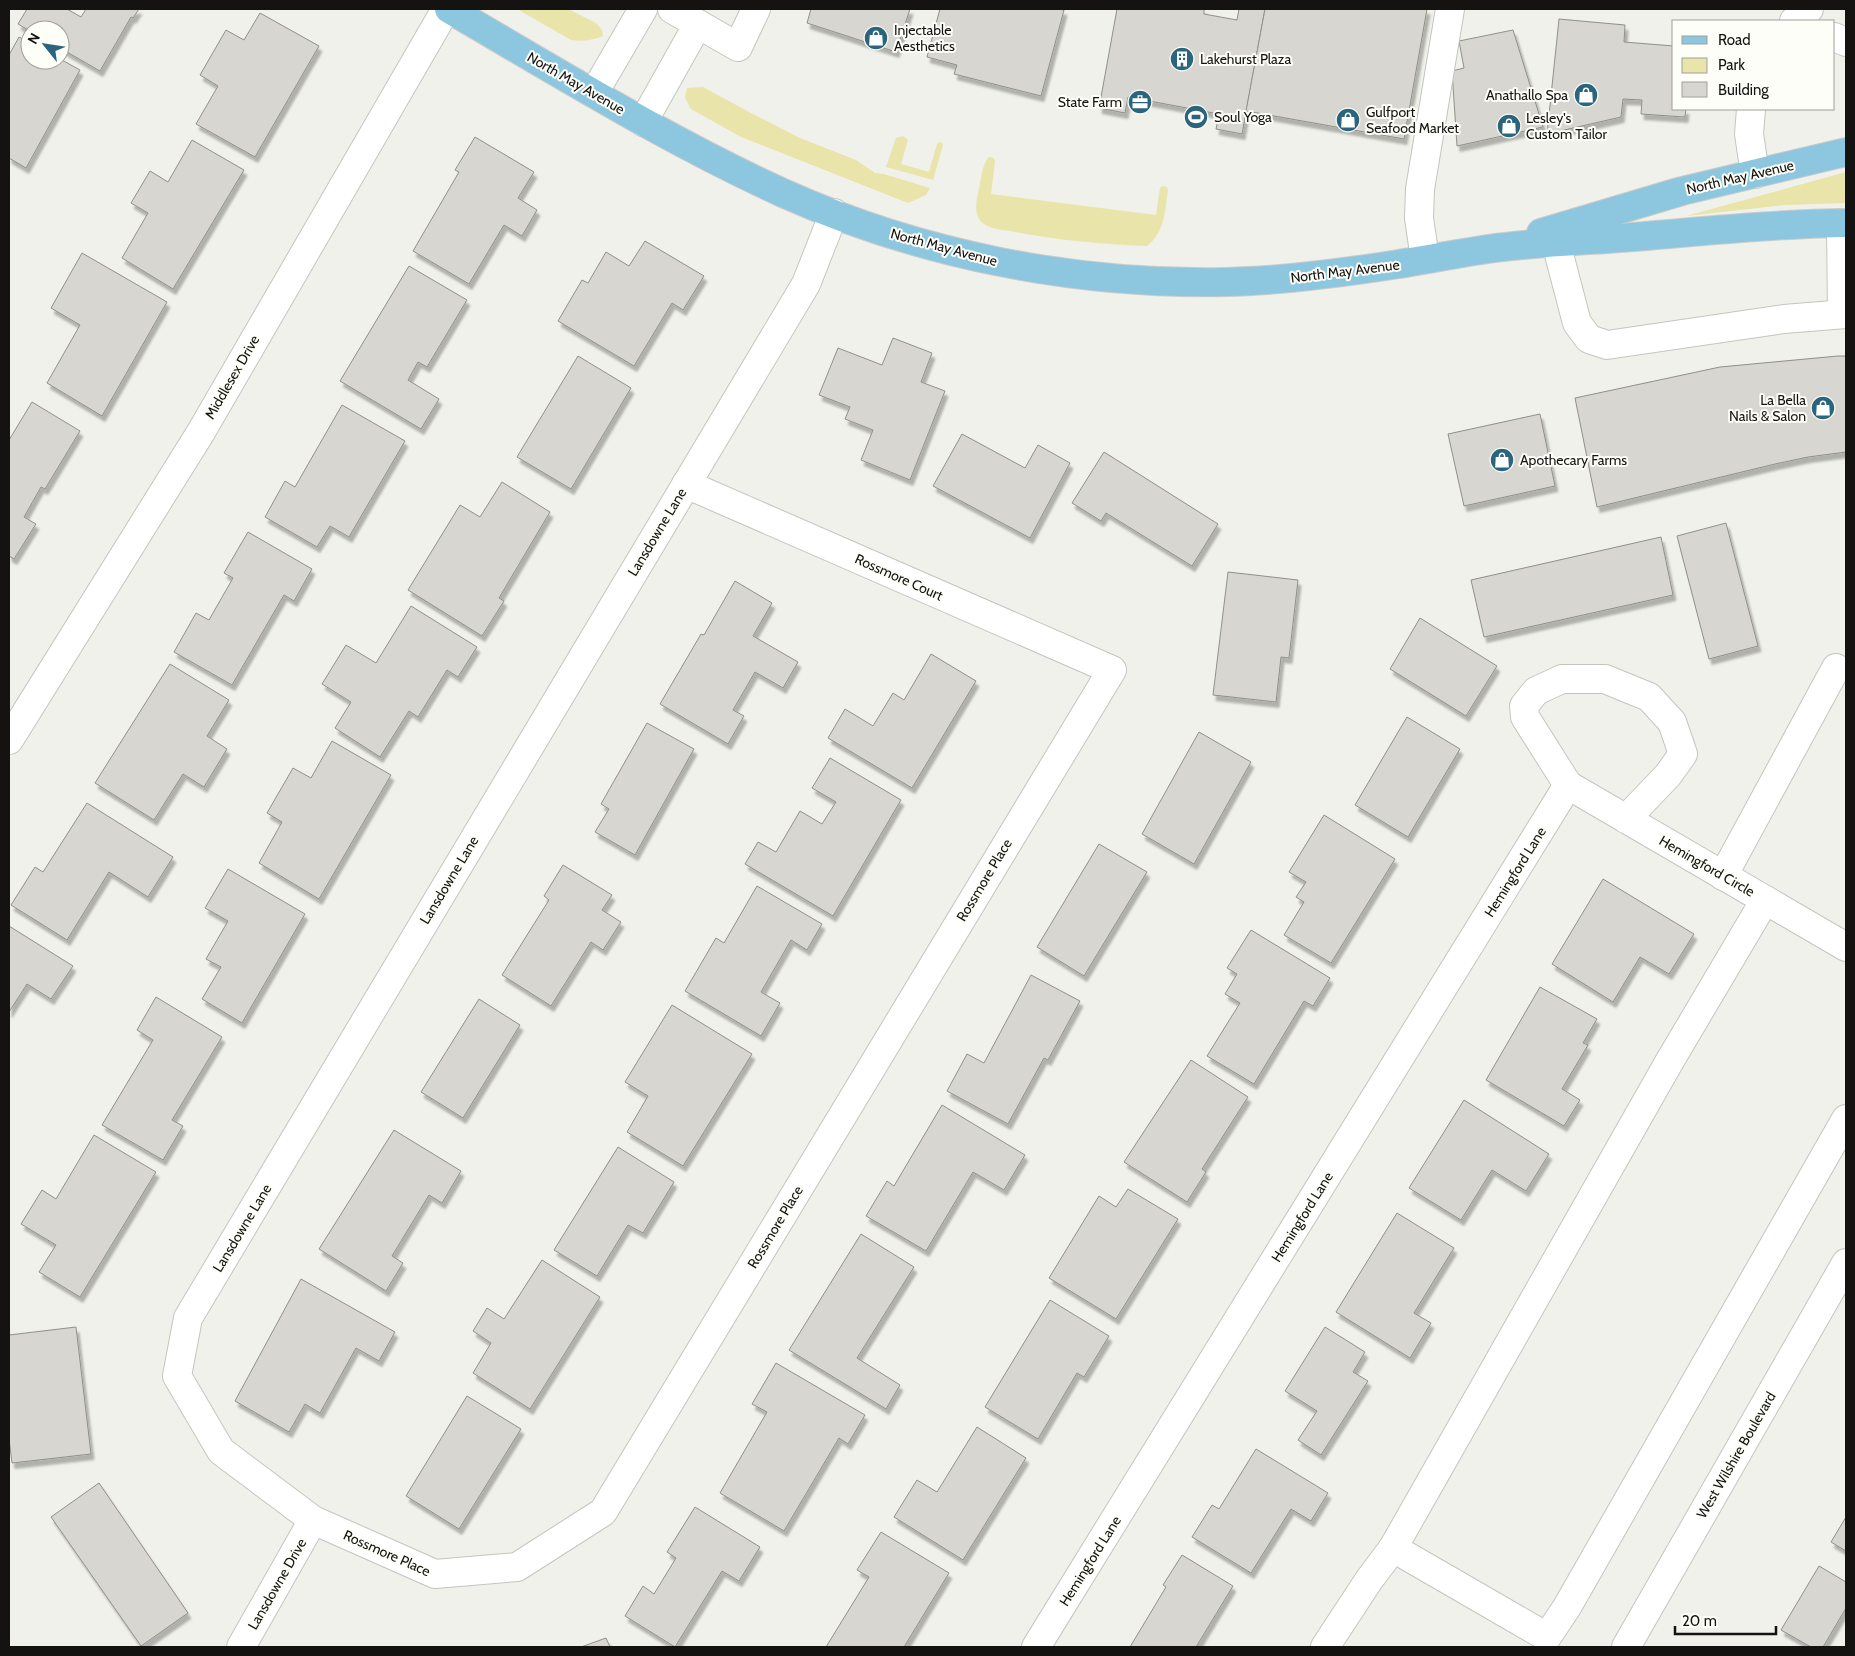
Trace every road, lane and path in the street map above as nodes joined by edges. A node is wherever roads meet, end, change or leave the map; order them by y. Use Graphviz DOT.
graph roads {
  1 [pos="448,9"];
  2 [pos="643,9"];
  3 [pos="672,9"];
  4 [pos="756,9"];
  5 [pos="1450,9"];
  6 [pos="1809,9"];
  7 [pos="1795,20"];
  8 [pos="698,24"];
  9 [pos="594,94"];
  10 [pos="1751,110"];
  11 [pos="642,122"];
  12 [pos="1846,152"];
  13 [pos="1755,174"];
  14 [pos="834,213"];
  15 [pos="1844,223"];
  16 [pos="1556,243"];
  17 [pos="1490,248"];
  18 [pos="1425,260"];
  19 [pos="1844,314"];
  20 [pos="686,484"];
  21 [pos="1836,668"];
  22 [pos="1112,670"];
  23 [pos="9,740"];
  24 [pos="1568,786"];
  25 [pos="1626,819"];
  26 [pos="1723,876"];
  27 [pos="1765,900"];
  28 [pos="1846,947"];
  29 [pos="1846,1119"];
  30 [pos="1846,1263"];
  31 [pos="313,1520"];
  32 [pos="1392,1548"];
  33 [pos="1550,1644"];
  34 [pos="241,1647"];
  35 [pos="1036,1647"];
  36 [pos="1325,1647"];
  37 [pos="1626,1647"];
  1 -- 9 [label="main road, North May Avenue"];
  1 -- 23 [label="street, Middlesex Drive"];
  2 -- 9 [label="street"];
  3 -- 8 [label="street"];
  4 -- 8 [label="street"];
  5 -- 18 [label="street"];
  6 -- 7 [label="street"];
  8 -- 11 [label="street"];
  9 -- 11 [label="main road, North May Avenue"];
  10 -- 13 [label="street"];
  11 -- 14 [label="main road, North May Avenue"];
  12 -- 13 [label="main road, North May Avenue"];
  13 -- 17 [label="main road, North May Avenue"];
  14 -- 18 [label="main road, North May Avenue"];
  14 -- 20 [label="street, Lansdowne Lane"];
  15 -- 16 [label="main road, North May Avenue"];
  15 -- 19 [label="street"];
  16 -- 17 [label="main road, North May Avenue"];
  16 -- 19 [label="street"];
  17 -- 18 [label="main road, North May Avenue"];
  20 -- 22 [label="street, Rossmore Court"];
  20 -- 31 [label="street, Lansdowne Lane"];
  21 -- 26 [label="street"];
  22 -- 31 [label="street, Rossmore Place"];
  24 -- 25 [label="street, Hemingford Circle"];
  24 -- 25 [label="street"];
  24 -- 35 [label="street, Hemingford Lane"];
  25 -- 26 [label="street, Hemingford Circle"];
  26 -- 27 [label="street, Hemingford Circle"];
  27 -- 28 [label="street, Hemingford Circle"];
  27 -- 32 [label="street"];
  29 -- 33 [label="street"];
  30 -- 37 [label="street, West Wilshire Boulevard"];
  31 -- 34 [label="street, Lansdowne Drive"];
  32 -- 33 [label="street"];
  32 -- 36 [label="street"];
}
